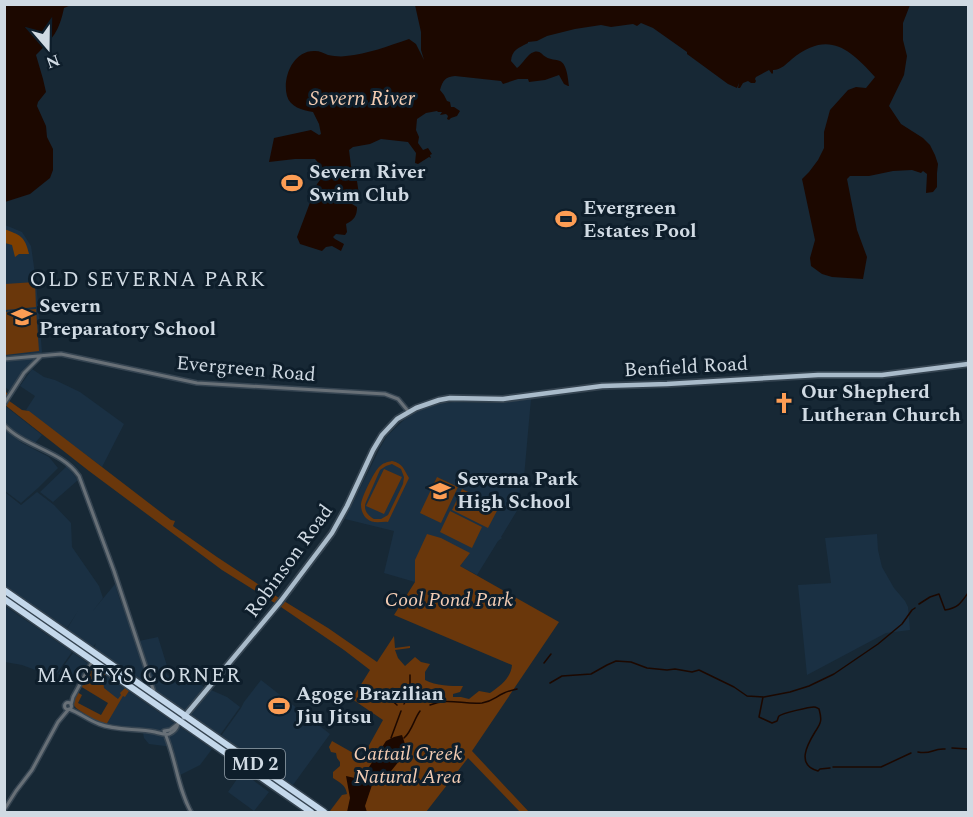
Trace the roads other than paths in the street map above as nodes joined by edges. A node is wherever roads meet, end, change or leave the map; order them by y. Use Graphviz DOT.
graph roads {
  1 [pos="42,355"];
  2 [pos="4,358"];
  3 [pos="969,364"];
  4 [pos="4,404"];
  5 [pos="408,411"];
  6 [pos="4,425"];
  7 [pos="4,590"];
  8 [pos="4,599"];
  9 [pos="93,661"];
  10 [pos="154,694"];
  11 [pos="154,703"];
  12 [pos="68,706"];
  13 [pos="181,721"];
  14 [pos="165,733"];
  15 [pos="4,810"];
  16 [pos="191,813"];
  17 [pos="310,813"];
  18 [pos="324,813"];
  1 -- 2 [label="street, Evergreen Road"];
  1 -- 4 [label="street"];
  1 -- 5 [label="street, Evergreen Road"];
  3 -- 5 [label="main road, Benfield Road"];
  5 -- 13 [label="main road, Robinson Road"];
  6 -- 10 [label="street"];
  7 -- 10 [label="highway, MD 2"];
  8 -- 9 [label="highway, MD 2"];
  9 -- 11 [label="highway, MD 2"];
  9 -- 12 [label="street"];
  10 -- 11 [label="street"];
  10 -- 13 [label="highway, MD 2"];
  11 -- 13 [label="highway, MD 2"];
  12 -- 14 [label="street"];
  12 -- 15 [label="street"];
  13 -- 14 [label="street"];
  13 -- 17 [label="highway, MD 2"];
  13 -- 18 [label="highway, MD 2"];
  14 -- 16 [label="street"];
}
